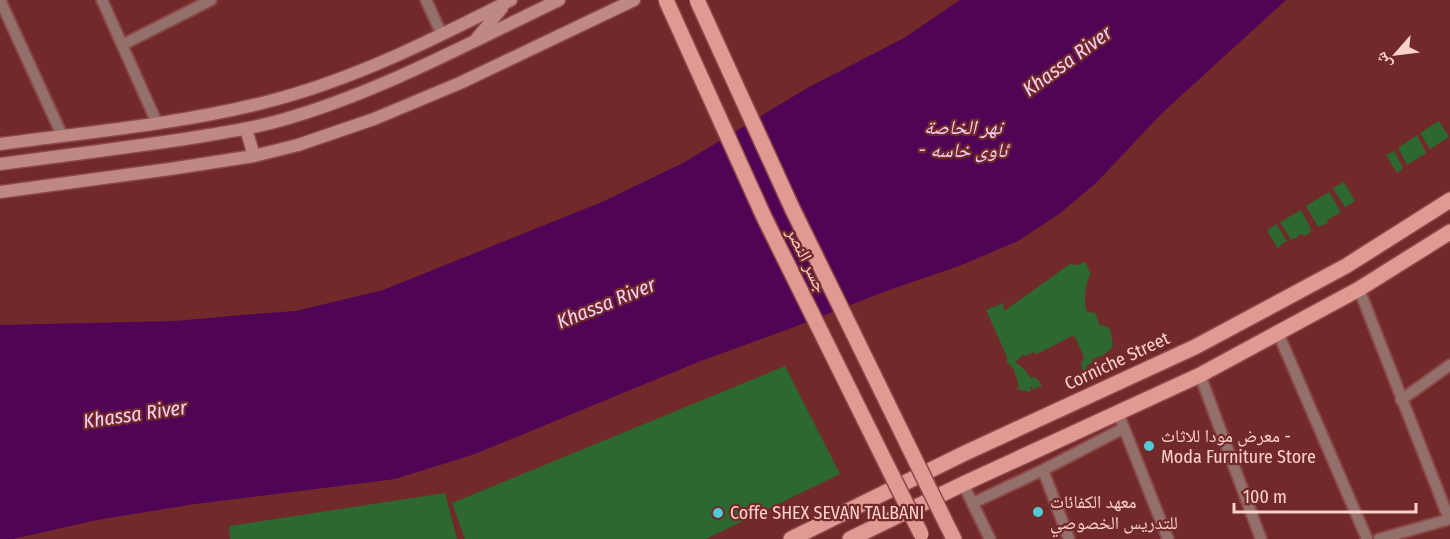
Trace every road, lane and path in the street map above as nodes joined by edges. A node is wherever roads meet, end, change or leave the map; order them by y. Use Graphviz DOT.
graph roads {
  1 [pos="0,0"];
  2 [pos="102,0"];
  3 [pos="211,0"];
  4 [pos="426,0"];
  5 [pos="559,0"];
  6 [pos="634,0"];
  7 [pos="666,0"];
  8 [pos="697,0"];
  9 [pos="509,1"];
  10 [pos="442,35"];
  11 [pos="474,41"];
  12 [pos="122,45"];
  13 [pos="157,123"];
  14 [pos="246,129"];
  15 [pos="62,135"];
  16 [pos="0,144"];
  17 [pos="254,156"];
  18 [pos="0,164"];
  19 [pos="0,192"];
  20 [pos="1450,200"];
  21 [pos="1450,232"];
  22 [pos="1359,289"];
  23 [pos="1278,333"];
  24 [pos="1450,365"];
  25 [pos="1200,375"];
  26 [pos="1401,400"];
  27 [pos="1118,413"];
  28 [pos="1124,428"];
  29 [pos="1043,470"];
  30 [pos="963,484"];
  31 [pos="973,503"];
  32 [pos="1450,519"];
  33 [pos="922,536"];
  34 [pos="1403,536"];
  35 [pos="859,537"];
  36 [pos="791,539"];
  37 [pos="954,539"];
  38 [pos="990,539"];
  39 [pos="1069,539"];
  40 [pos="1168,539"];
  41 [pos="1261,539"];
  42 [pos="1366,539"];
  43 [pos="1379,539"];
  1 -- 15 [label="street"];
  2 -- 12 [label="street"];
  3 -- 12 [label="street"];
  4 -- 10 [label="street"];
  5 -- 11 [label="street"];
  6 -- 17 [label="street"];
  7 -- 33 [label="main road, جسر النصر, bridge"];
  8 -- 37 [label="main road, جسر النصر, bridge"];
  9 -- 10 [label="street"];
  9 -- 11 [label="street"];
  10 -- 13 [label="street"];
  11 -- 14 [label="street"];
  12 -- 13 [label="street"];
  13 -- 15 [label="street"];
  14 -- 17 [label="street"];
  14 -- 18 [label="street"];
  15 -- 16 [label="street"];
  17 -- 19 [label="street"];
  20 -- 36 [label="main road, Corniche Street"];
  21 -- 22 [label="main road"];
  22 -- 23 [label="main road"];
  22 -- 26 [label="street"];
  23 -- 25 [label="main road"];
  23 -- 42 [label="street"];
  24 -- 26 [label="street"];
  25 -- 27 [label="main road"];
  25 -- 41 [label="street"];
  26 -- 32 [label="street"];
  27 -- 28 [label="street"];
  27 -- 30 [label="main road"];
  28 -- 29 [label="street"];
  28 -- 40 [label="street"];
  29 -- 31 [label="street"];
  29 -- 39 [label="street"];
  30 -- 31 [label="street"];
  30 -- 35 [label="main road"];
  31 -- 38 [label="street"];
  32 -- 34 [label="street"];
  34 -- 43 [label="street"];
}
